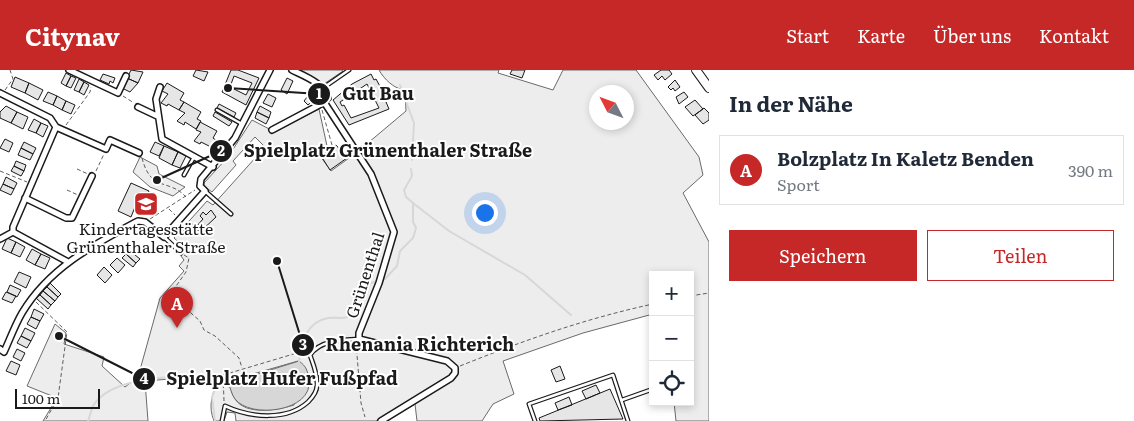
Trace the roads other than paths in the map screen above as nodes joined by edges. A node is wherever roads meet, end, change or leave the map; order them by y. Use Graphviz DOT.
graph roads {
  1 [pos="69,70"];
  2 [pos="270,70"];
  3 [pos="292,70"];
  4 [pos="349,70"];
  5 [pos="696,70"];
  6 [pos="126,76"];
  7 [pos="160,87"];
  8 [pos="323,88"];
  9 [pos="709,88"];
  10 [pos="1,94"];
  11 [pos="323,103"];
  12 [pos="138,107"];
  13 [pos="217,110"];
  14 [pos="157,116"];
  15 [pos="243,125"];
  16 [pos="56,127"];
  17 [pos="272,130"];
  18 [pos="139,153"];
  19 [pos="194,157"];
  20 [pos="213,167"];
  21 [pos="184,175"];
  22 [pos="92,176"];
  23 [pos="205,191"];
  24 [pos="25,198"];
  25 [pos="231,214"];
  26 [pos="13,232"];
  27 [pos="164,237"];
  28 [pos="0,239"];
  29 [pos="182,253"];
  30 [pos="68,262"];
  31 [pos="359,339"];
  32 [pos="0,350"];
  33 [pos="649,390"];
  34 [pos="622,400"];
  35 [pos="222,421"];
  36 [pos="381,421"];
  37 [pos="535,421"];
  38 [pos="628,421"];
  1 -- 6 [label="street"];
  2 -- 15 [label="street"];
  3 -- 8 [label="street"];
  4 -- 8 [label="lane"];
  5 -- 9 [label="main road"];
  7 -- 14 [label="street"];
  8 -- 11 [label="street"];
  10 -- 16 [label="street"];
  11 -- 17 [label="street"];
  11 -- 31 [label="street, Grünenthal"];
  12 -- 14 [label="street"];
  13 -- 15 [label="lane"];
  14 -- 19 [label="street"];
  15 -- 20 [label="street"];
  16 -- 18 [label="street"];
  16 -- 24 [label="street"];
  19 -- 20 [label="street"];
  19 -- 21 [label="lane"];
  20 -- 23 [label="street"];
  22 -- 24 [label="street"];
  23 -- 25 [label="lane"];
  23 -- 27 [label="street"];
  24 -- 26 [label="street"];
  26 -- 28 [label="street"];
  26 -- 30 [label="street"];
  27 -- 29 [label="lane"];
  27 -- 30 [label="street"];
  30 -- 32 [label="street"];
  31 -- 35 [label="lane"];
  31 -- 36 [label="street, Grünenthal"];
  33 -- 34 [label="lane"];
  34 -- 37 [label="lane"];
  34 -- 38 [label="lane"];
}
